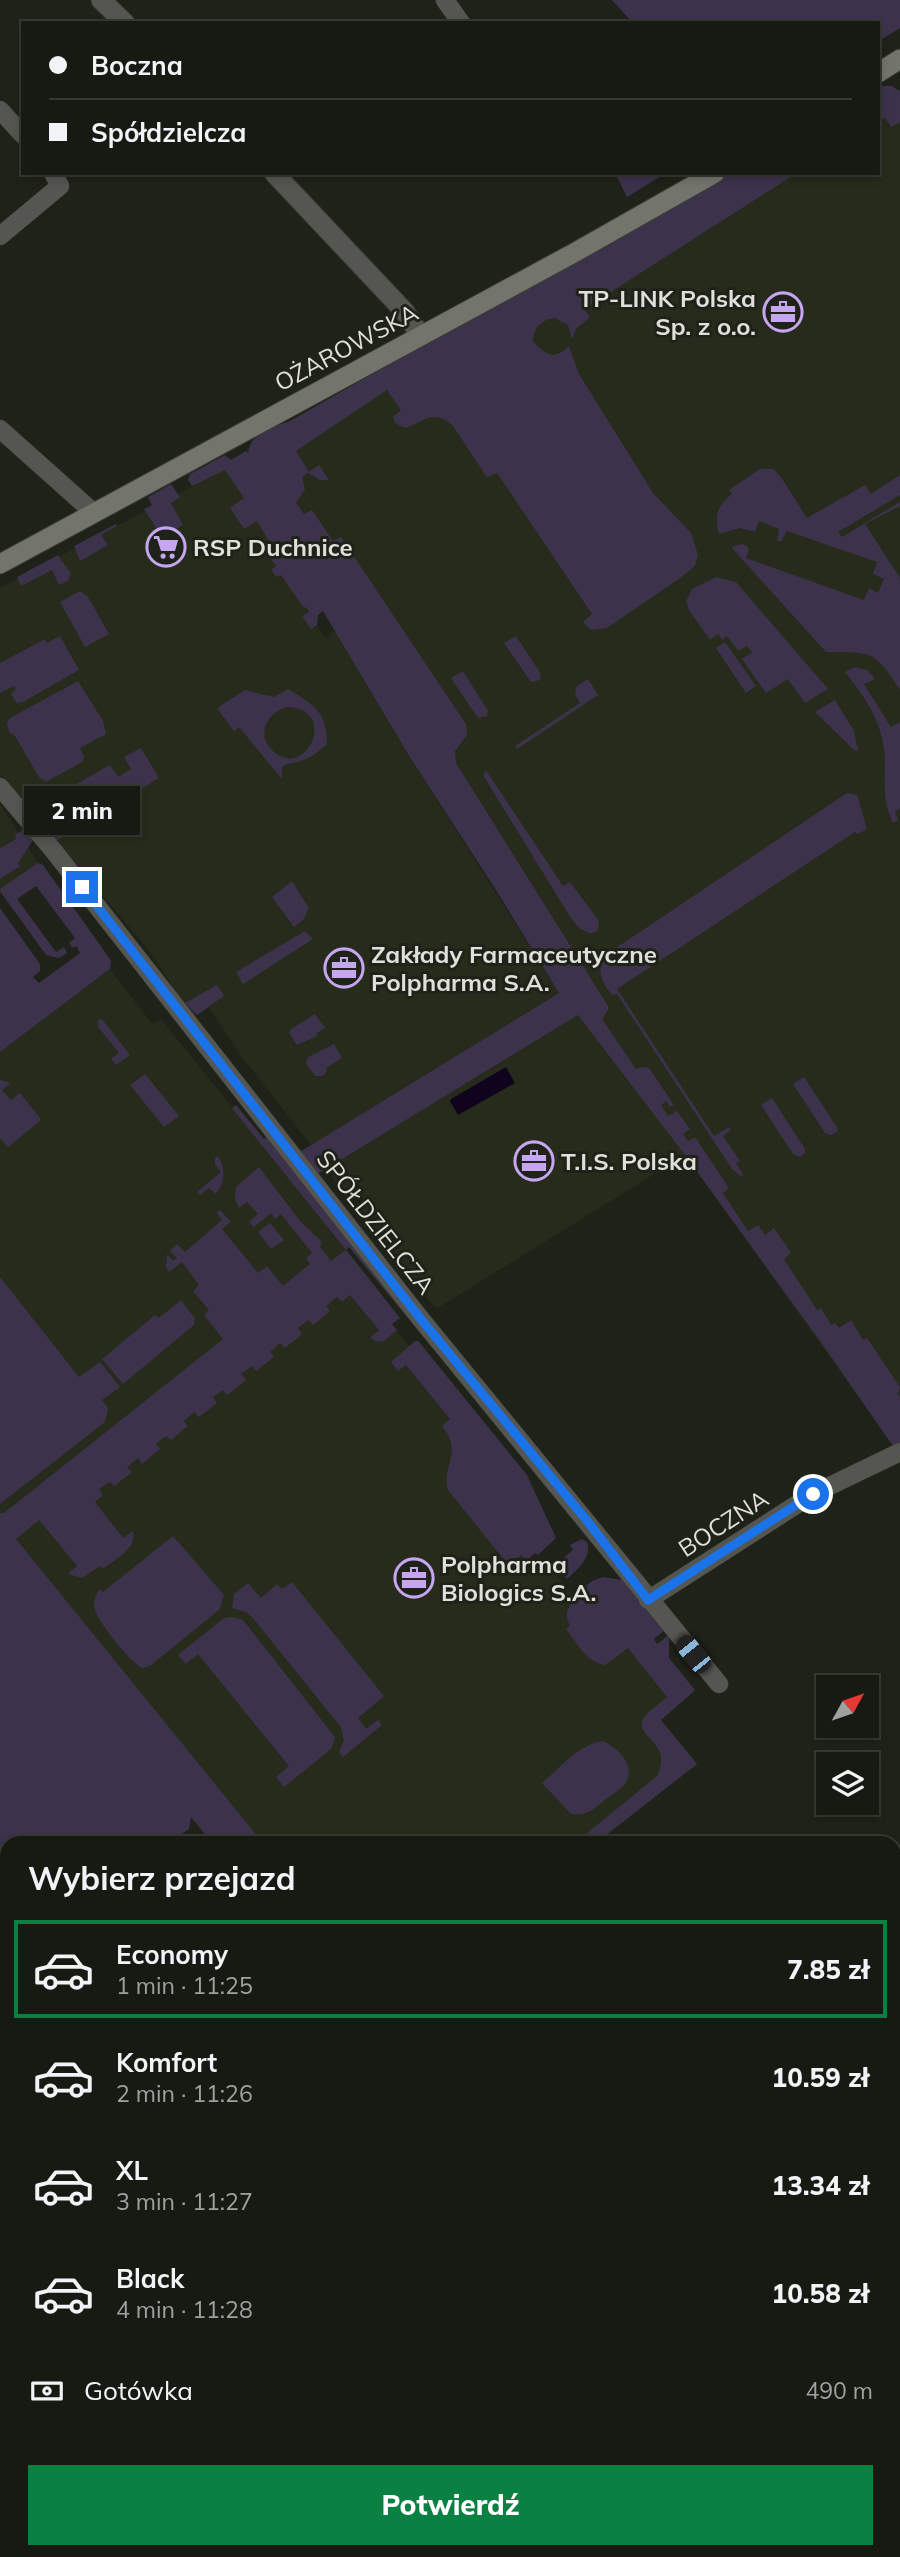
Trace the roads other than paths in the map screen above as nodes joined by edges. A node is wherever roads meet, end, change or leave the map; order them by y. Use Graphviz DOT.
graph roads {
  1 [pos="100,0"];
  2 [pos="445,0"];
  3 [pos="123,21"];
  4 [pos="460,21"];
  5 [pos="900,59"];
  6 [pos="880,72"];
  7 [pos="3,118"];
  8 [pos="21,133"];
  9 [pos="276,175"];
  10 [pos="711,175"];
  11 [pos="57,180"];
  12 [pos="0,236"];
  13 [pos="420,335"];
  14 [pos="0,429"];
  15 [pos="94,513"];
  16 [pos="0,564"];
  17 [pos="0,787"];
  18 [pos="900,1452"];
  19 [pos="648,1600"];
  20 [pos="719,1684"];
  1 -- 3 [label="street"];
  2 -- 4 [label="street"];
  5 -- 6 [label="main road"];
  7 -- 8 [label="street"];
  9 -- 13 [label="street"];
  10 -- 13 [label="main road, OŻAROWSKA"];
  11 -- 12 [label="street"];
  13 -- 15 [label="main road, OŻAROWSKA"];
  14 -- 15 [label="street"];
  15 -- 16 [label="main road, OŻAROWSKA"];
  17 -- 19 [label="street, SPÓŁDZIELCZA"];
  18 -- 19 [label="street, BOCZNA"];
  19 -- 20 [label="street, SPÓŁDZIELCZA"];
}
